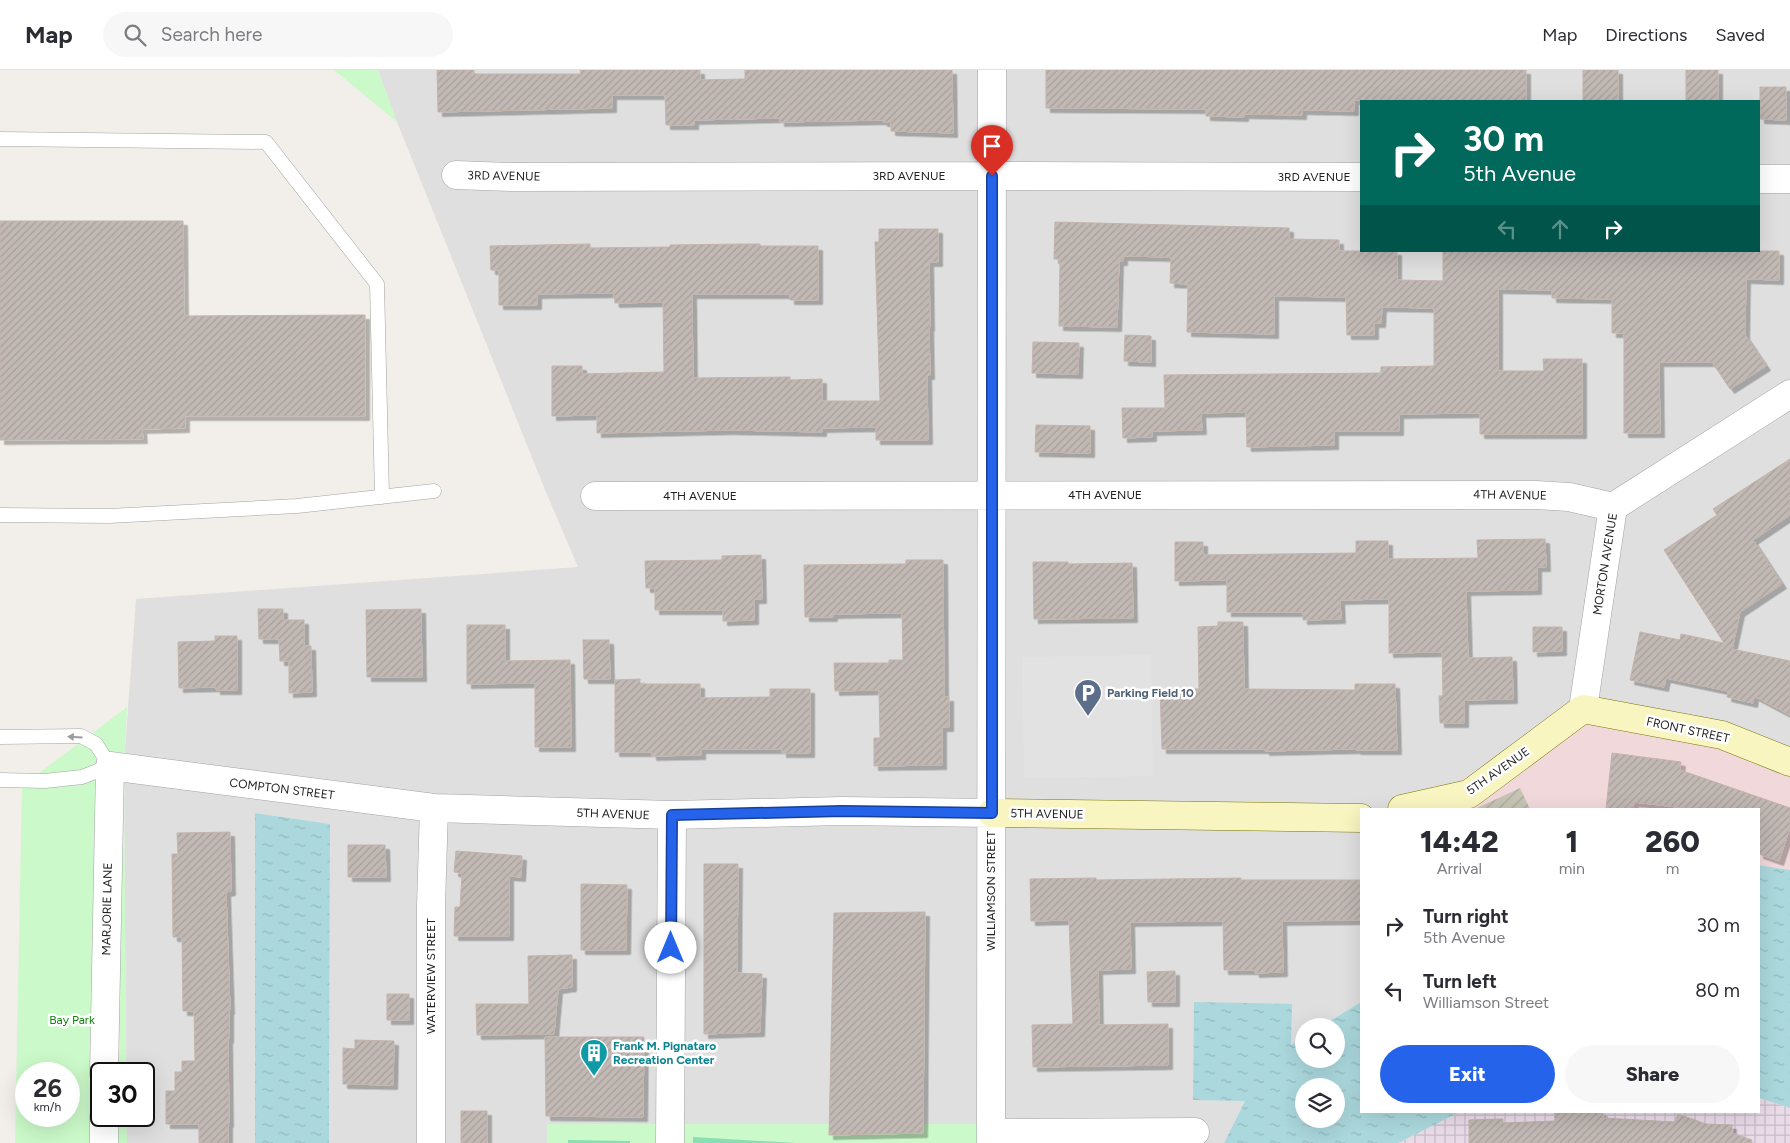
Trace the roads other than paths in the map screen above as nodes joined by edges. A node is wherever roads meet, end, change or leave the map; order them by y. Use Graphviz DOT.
graph roads {
  1 [pos="992,70"];
  2 [pos="0,139"];
  3 [pos="456,175"];
  4 [pos="992,176"];
  5 [pos="1360,177"];
  6 [pos="1760,179"];
  7 [pos="1790,179"];
  8 [pos="1790,394"];
  9 [pos="434,492"];
  10 [pos="595,496"];
  11 [pos="991,496"];
  12 [pos="382,497"];
  13 [pos="1614,506"];
  14 [pos="0,515"];
  15 [pos="1583,709"];
  16 [pos="0,737"];
  17 [pos="1790,762"];
  18 [pos="121,767"];
  19 [pos="0,780"];
  20 [pos="434,808"];
  21 [pos="1406,808"];
  22 [pos="992,813"];
  23 [pos="672,815"];
  24 [pos="1360,818"];
  25 [pos="105,1062"];
  26 [pos="104,1127"];
  27 [pos="670,1131"];
  28 [pos="1195,1132"];
  29 [pos="991,1138"];
  30 [pos="104,1143"];
  31 [pos="431,1143"];
  1 -- 4 [label="street, WILLIAMSON STREET"];
  2 -- 12 [label="lane"];
  3 -- 4 [label="street, 3RD AVENUE"];
  4 -- 5 [label="street, 3RD AVENUE"];
  4 -- 11 [label="street, WILLIAMSON STREET"];
  6 -- 7 [label="street"];
  8 -- 13 [label="street, MORTON AVENUE"];
  9 -- 12 [label="lane"];
  10 -- 11 [label="street, 4TH AVENUE"];
  11 -- 13 [label="street, 4TH AVENUE"];
  11 -- 22 [label="street, WILLIAMSON STREET"];
  12 -- 14 [label="lane"];
  13 -- 15 [label="street, MORTON AVENUE"];
  15 -- 17 [label="street, FRONT STREET"];
  15 -- 21 [label="street, 5TH AVENUE"];
  18 -- 16 [label="lane, one-way"];
  18 -- 19 [label="lane"];
  18 -- 20 [label="street, COMPTON STREET"];
  18 -- 25 [label="street, MARJORIE LANE"];
  20 -- 23 [label="street, 5TH AVENUE"];
  20 -- 31 [label="street, WATERVIEW STREET"];
  22 -- 23 [label="street, 5TH AVENUE"];
  22 -- 24 [label="street, 5TH AVENUE"];
  22 -- 29 [label="street, WILLIAMSON STREET"];
  23 -- 27 [label="street"];
  26 -- 30 [label="street"];
  28 -- 29 [label="street"];
}
